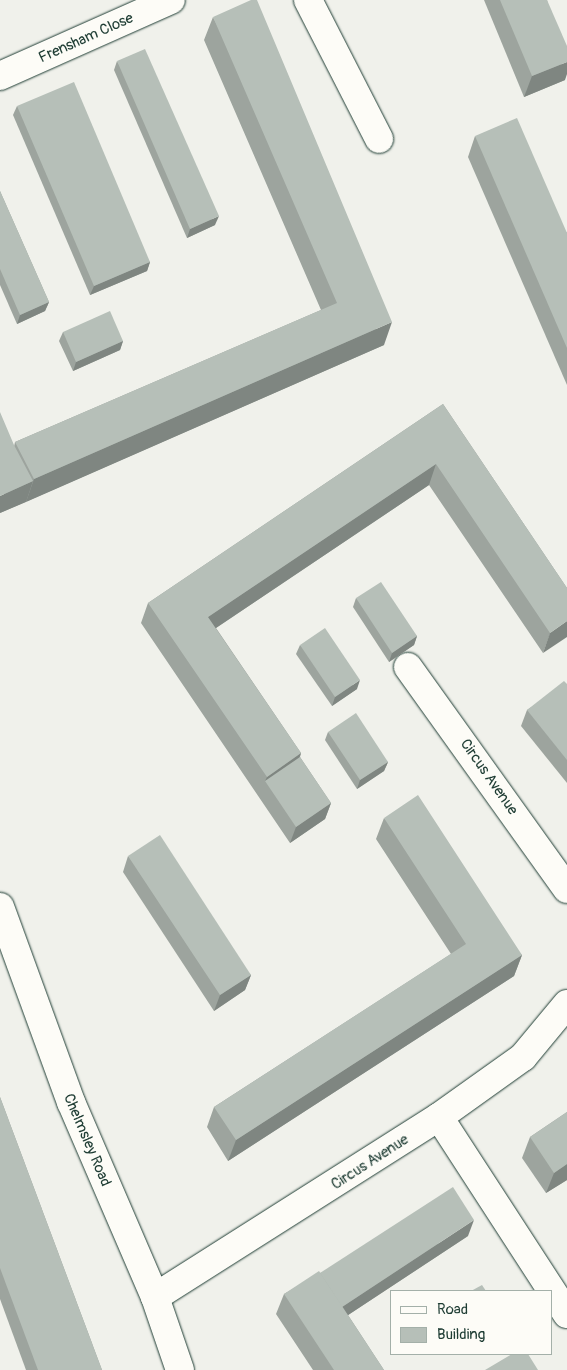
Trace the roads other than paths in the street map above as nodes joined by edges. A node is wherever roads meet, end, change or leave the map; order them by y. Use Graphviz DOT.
graph roads {
  1 [pos="171,0"];
  2 [pos="308,0"];
  3 [pos="0,76"];
  4 [pos="379,139"];
  5 [pos="408,667"];
  6 [pos="567,889"];
  7 [pos="0,907"];
  8 [pos="567,1004"];
  9 [pos="439,1117"];
  10 [pos="551,1290"];
  11 [pos="552,1291"];
  12 [pos="154,1297"];
  13 [pos="567,1314"];
  14 [pos="180,1370"];
  1 -- 3 [label="street, Frensham Close"];
  2 -- 4 [label="street"];
  5 -- 6 [label="street, Circus Avenue"];
  7 -- 12 [label="street, Chelmsley Road"];
  8 -- 9 [label="street, Circus Avenue"];
  9 -- 10 [label="street"];
  9 -- 12 [label="street, Circus Avenue"];
  11 -- 13 [label="street"];
  12 -- 14 [label="street, Chelmsley Road"];
}
